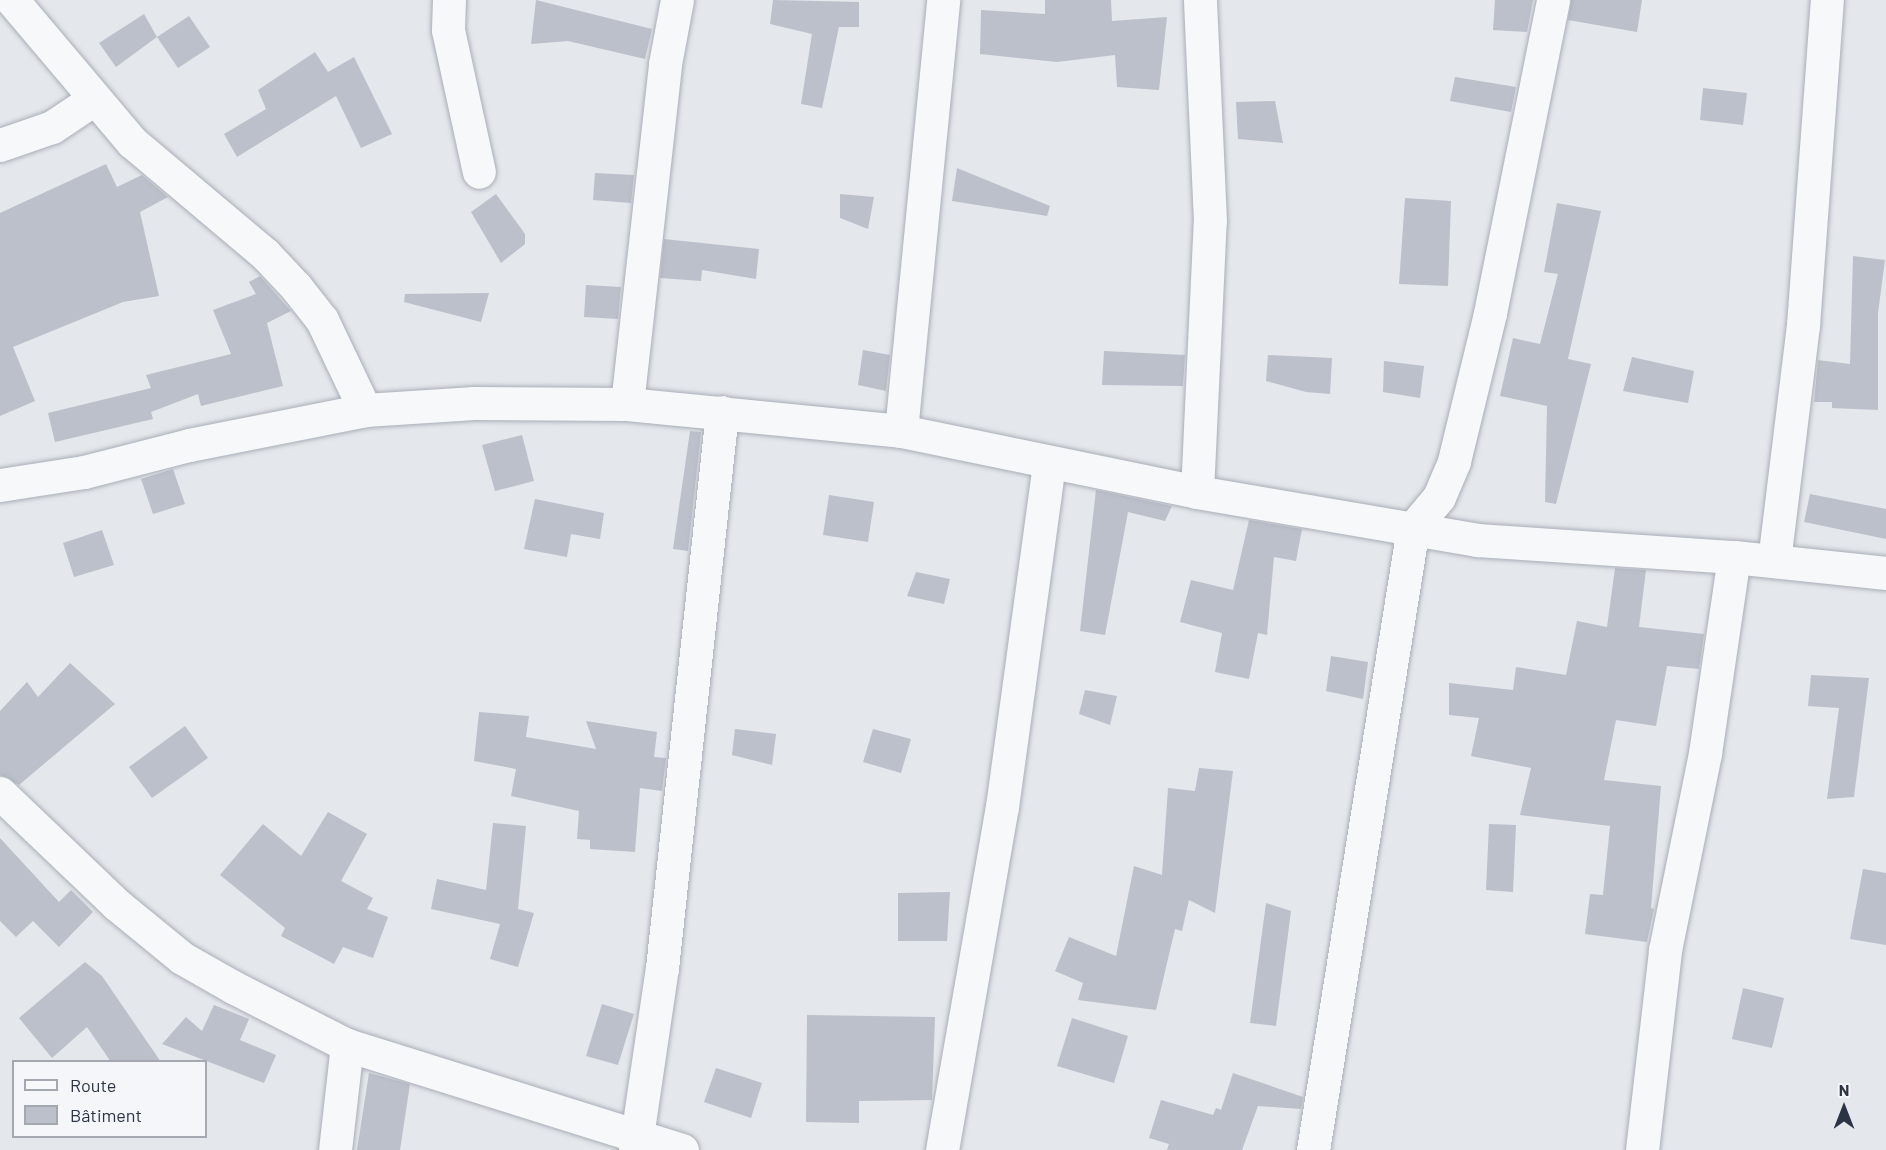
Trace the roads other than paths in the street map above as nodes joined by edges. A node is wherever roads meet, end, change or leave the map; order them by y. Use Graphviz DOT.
graph roads {
  1 [pos="449,0"];
  2 [pos="677,0"];
  3 [pos="943,0"];
  4 [pos="1200,0"];
  5 [pos="1553,0"];
  6 [pos="1827,0"];
  7 [pos="17,2"];
  8 [pos="94,99"];
  9 [pos="0,145"];
  10 [pos="479,172"];
  11 [pos="627,404"];
  12 [pos="365,411"];
  13 [pos="722,412"];
  14 [pos="901,431"];
  15 [pos="1049,464"];
  16 [pos="0,485"];
  17 [pos="1197,492"];
  18 [pos="1413,528"];
  19 [pos="1734,557"];
  20 [pos="1774,561"];
  21 [pos="1886,573"];
  22 [pos="0,793"];
  23 [pos="347,1045"];
  24 [pos="636,1143"];
  25 [pos="335,1150"];
  26 [pos="682,1150"];
  27 [pos="942,1150"];
  28 [pos="1314,1150"];
  29 [pos="1642,1150"];
  1 -- 10 [label="street"];
  2 -- 11 [label="street"];
  3 -- 14 [label="street"];
  4 -- 17 [label="street"];
  5 -- 18 [label="street"];
  6 -- 20 [label="street"];
  7 -- 8 [label="street"];
  8 -- 9 [label="street"];
  8 -- 12 [label="street"];
  11 -- 12 [label="street"];
  11 -- 13 [label="street"];
  12 -- 16 [label="street"];
  13 -- 14 [label="street"];
  13 -- 24 [label="street"];
  14 -- 15 [label="street"];
  15 -- 17 [label="street"];
  15 -- 27 [label="street"];
  17 -- 18 [label="street"];
  18 -- 19 [label="street"];
  18 -- 28 [label="street"];
  19 -- 20 [label="street"];
  19 -- 29 [label="street"];
  20 -- 21 [label="street"];
  22 -- 23 [label="street"];
  23 -- 24 [label="street"];
  23 -- 25 [label="street"];
  24 -- 26 [label="street"];
}
